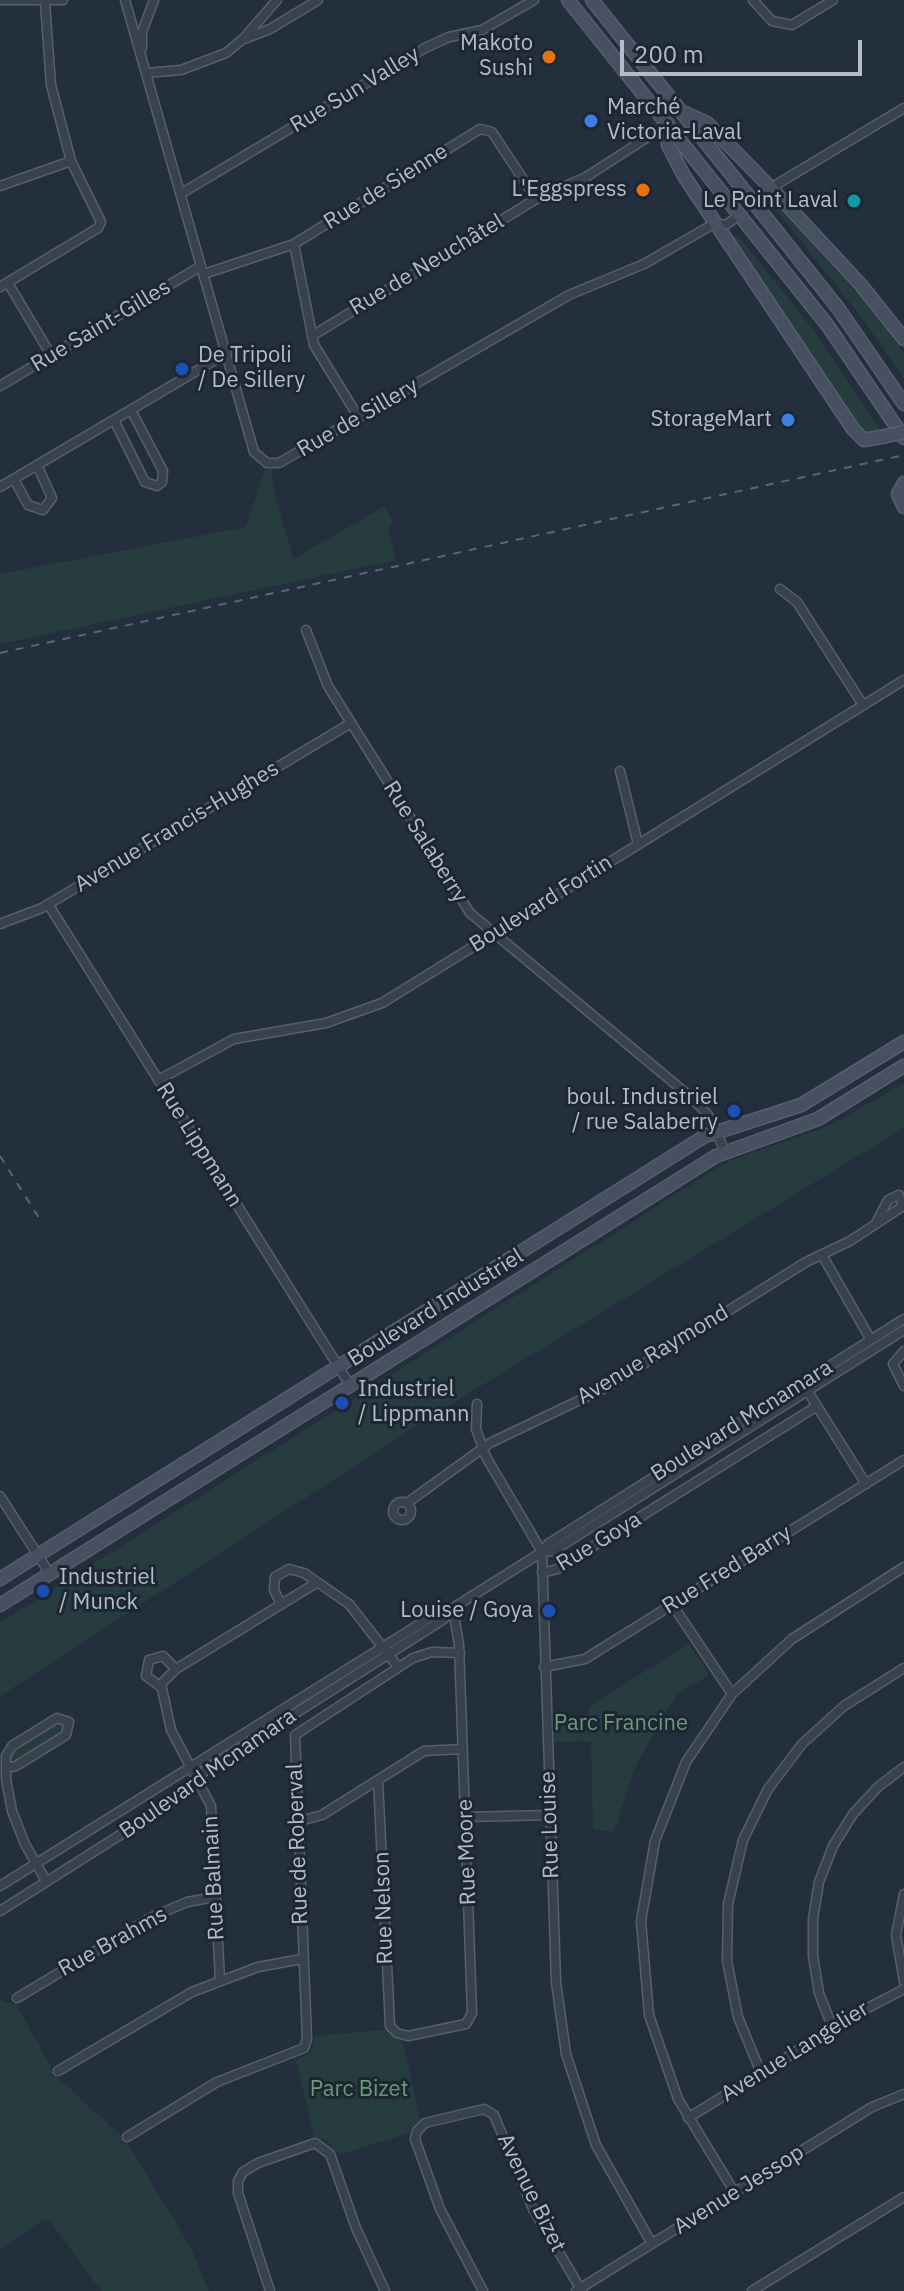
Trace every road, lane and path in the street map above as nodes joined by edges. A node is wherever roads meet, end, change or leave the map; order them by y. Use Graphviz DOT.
graph roads {
  1 [pos="1,0"];
  2 [pos="63,0"];
  3 [pos="125,0"];
  4 [pos="154,0"];
  5 [pos="277,0"];
  6 [pos="318,0"];
  7 [pos="534,0"];
  8 [pos="568,0"];
  9 [pos="592,0"];
  10 [pos="753,0"];
  11 [pos="833,0"];
  12 [pos="45,3"];
  13 [pos="243,39"];
  14 [pos="142,57"];
  15 [pos="146,73"];
  16 [pos="904,108"];
  17 [pos="682,112"];
  18 [pos="668,124"];
  19 [pos="71,161"];
  20 [pos="0,186"];
  21 [pos="772,189"];
  22 [pos="182,193"];
  23 [pos="536,199"];
  24 [pos="755,204"];
  25 [pos="740,215"];
  26 [pos="717,225"];
  27 [pos="294,244"];
  28 [pos="202,270"];
  29 [pos="4,285"];
  30 [pos="312,336"];
  31 [pos="904,339"];
  32 [pos="227,353"];
  33 [pos="51,355"];
  34 [pos="0,386"];
  35 [pos="904,404"];
  36 [pos="131,410"];
  37 [pos="359,418"];
  38 [pos="114,420"];
  39 [pos="904,432"];
  40 [pos="904,438"];
  41 [pos="37,465"];
  42 [pos="14,479"];
  43 [pos="904,483"];
  44 [pos="0,487"];
  45 [pos="904,507"];
  46 [pos="780,589"];
  47 [pos="306,630"];
  48 [pos="904,680"];
  49 [pos="863,705"];
  50 [pos="351,723"];
  51 [pos="620,771"];
  52 [pos="638,844"];
  53 [pos="48,904"];
  54 [pos="0,924"];
  55 [pos="493,933"];
  56 [pos="904,1042"];
  57 [pos="904,1066"];
  58 [pos="158,1080"];
  59 [pos="715,1131"];
  60 [pos="725,1151"];
  61 [pos="876,1223"];
  62 [pos="822,1255"];
  63 [pos="904,1319"];
  64 [pos="904,1330"];
  65 [pos="871,1340"];
  66 [pos="904,1351"];
  67 [pos="339,1367"];
  68 [pos="350,1385"];
  69 [pos="904,1386"];
  70 [pos="805,1387"];
  71 [pos="477,1404"];
  72 [pos="817,1406"];
  73 [pos="482,1450"];
  74 [pos="904,1460"];
  75 [pos="866,1484"];
  76 [pos="0,1496"];
  77 [pos="407,1503"];
  78 [pos="542,1552"];
  79 [pos="38,1556"];
  80 [pos="904,1567"];
  81 [pos="542,1573"];
  82 [pos="50,1574"];
  83 [pos="0,1579"];
  84 [pos="316,1583"];
  85 [pos="281,1604"];
  86 [pos="672,1604"];
  87 [pos="0,1605"];
  88 [pos="453,1608"];
  89 [pos="386,1650"];
  90 [pos="460,1653"];
  91 [pos="398,1667"];
  92 [pos="544,1667"];
  93 [pos="904,1668"];
  94 [pos="176,1669"];
  95 [pos="161,1687"];
  96 [pos="732,1694"];
  97 [pos="463,1749"];
  98 [pos="190,1767"];
  99 [pos="904,1767"];
  100 [pos="6,1768"];
  101 [pos="197,1779"];
  102 [pos="378,1780"];
  103 [pos="550,1815"];
  104 [pos="466,1817"];
  105 [pos="296,1822"];
  106 [pos="36,1864"];
  107 [pos="46,1881"];
  108 [pos="0,1886"];
  109 [pos="904,1894"];
  110 [pos="215,1897"];
  111 [pos="0,1911"];
  112 [pos="302,1959"];
  113 [pos="220,1980"];
  114 [pos="904,1981"];
  115 [pos="904,1989"];
  116 [pos="17,1998"];
  117 [pos="833,2029"];
  118 [pos="397,2033"];
  119 [pos="58,2071"];
  120 [pos="761,2073"];
  121 [pos="904,2094"];
  122 [pos="688,2118"];
  123 [pos="127,2137"];
  124 [pos="735,2193"];
  125 [pos="904,2197"];
  126 [pos="652,2244"];
  127 [pos="579,2290"];
  128 [pos="270,2291"];
  129 [pos="385,2291"];
  130 [pos="483,2291"];
  131 [pos="752,2291"];
  1 -- 12 [label="street"];
  2 -- 12 [label="street"];
  3 -- 14 [label="street, Rue de Sillery"];
  4 -- 14 [label="street, Rue de Sillery"];
  5 -- 13 [label="street"];
  6 -- 13 [label="street"];
  7 -- 22 [label="street, Rue Sun Valley"];
  8 -- 18 [label="street"];
  9 -- 17 [label="street"];
  10 -- 11 [label="street"];
  12 -- 19 [label="street"];
  13 -- 15 [label="street"];
  14 -- 15 [label="street, Rue de Sillery"];
  15 -- 22 [label="street, Rue de Sillery"];
  16 -- 21 [label="street"];
  17 -- 21 [label="street"];
  17 -- 24 [label="street"];
  18 -- 23 [label="street, Rue de Neuchâtel"];
  18 -- 25 [label="street"];
  18 -- 26 [label="street"];
  19 -- 20 [label="street"];
  19 -- 29 [label="street"];
  21 -- 24 [label="street"];
  21 -- 31 [label="street"];
  22 -- 28 [label="street, Rue de Sillery"];
  23 -- 27 [label="street, Rue de Sienne"];
  23 -- 30 [label="street, Rue de Neuchâtel"];
  24 -- 35 [label="street"];
  25 -- 26 [label="street, Rue de Sillery"];
  25 -- 40 [label="street"];
  26 -- 37 [label="street, Rue de Sillery"];
  26 -- 39 [label="street, bridge"];
  27 -- 28 [label="street, Rue de Sienne"];
  27 -- 30 [label="street"];
  28 -- 32 [label="street, Rue de Sillery"];
  28 -- 33 [label="street, Rue Saint-Gilles"];
  29 -- 33 [label="street"];
  30 -- 37 [label="street"];
  32 -- 36 [label="street"];
  32 -- 37 [label="street, Rue de Sillery"];
  33 -- 34 [label="street, Rue Saint-Gilles"];
  36 -- 38 [label="street"];
  36 -- 38 [label="street"];
  38 -- 41 [label="street"];
  41 -- 42 [label="street"];
  41 -- 42 [label="street"];
  42 -- 44 [label="street"];
  43 -- 45 [label="street"];
  46 -- 49 [label="street"];
  47 -- 50 [label="street, Rue Salaberry"];
  48 -- 49 [label="street, Boulevard Fortin"];
  49 -- 52 [label="street, Boulevard Fortin"];
  50 -- 53 [label="street, Avenue Francis-Hughes"];
  50 -- 55 [label="street, Rue Salaberry"];
  51 -- 52 [label="street"];
  52 -- 55 [label="street, Boulevard Fortin"];
  53 -- 54 [label="street, Avenue Francis-Hughes"];
  53 -- 58 [label="street, Rue Lippmann"];
  55 -- 58 [label="street, Boulevard Fortin"];
  55 -- 59 [label="street, Rue Salaberry"];
  56 -- 59 [label="street, Boulevard Industriel"];
  57 -- 60 [label="street, Boulevard Industriel"];
  58 -- 67 [label="street, Rue Lippmann"];
  59 -- 60 [label="street, Rue Salaberry"];
  59 -- 67 [label="street, Boulevard Industriel"];
  60 -- 68 [label="street, Boulevard Industriel"];
  61 -- 62 [label="street, Avenue Raymond"];
  62 -- 65 [label="street"];
  62 -- 73 [label="street, Avenue Raymond"];
  63 -- 65 [label="street, Boulevard Mcnamara"];
  64 -- 70 [label="street, Boulevard Mcnamara"];
  65 -- 70 [label="street, Boulevard Mcnamara"];
  66 -- 69 [label="street"];
  67 -- 68 [label="street, Rue Lippmann"];
  67 -- 79 [label="street, Boulevard Industriel"];
  68 -- 82 [label="street, Boulevard Industriel"];
  70 -- 72 [label="street"];
  70 -- 78 [label="street, Boulevard Mcnamara"];
  71 -- 73 [label="street"];
  72 -- 75 [label="street"];
  72 -- 81 [label="street, Rue Goya"];
  73 -- 77 [label="street, Avenue Raymond"];
  73 -- 78 [label="street"];
  74 -- 75 [label="street, Rue Fred Barry"];
  75 -- 86 [label="street, Rue Fred Barry"];
  76 -- 79 [label="street"];
  78 -- 81 [label="street, Rue Louise"];
  78 -- 88 [label="street, Boulevard Mcnamara"];
  79 -- 82 [label="street"];
  79 -- 83 [label="street, Boulevard Industriel"];
  80 -- 96 [label="street"];
  81 -- 92 [label="street, Rue Louise"];
  82 -- 87 [label="street, Boulevard Industriel"];
  84 -- 85 [label="street"];
  84 -- 85 [label="street"];
  84 -- 89 [label="street"];
  85 -- 94 [label="street"];
  86 -- 92 [label="street, Rue Fred Barry"];
  86 -- 96 [label="street"];
  88 -- 89 [label="street, Boulevard Mcnamara"];
  88 -- 90 [label="street, Rue Moore"];
  89 -- 91 [label="street"];
  89 -- 98 [label="street, Boulevard Mcnamara"];
  89 -- 101 [label="street, Boulevard Mcnamara"];
  90 -- 91 [label="street, Rue de Roberval"];
  90 -- 97 [label="street, Rue Moore"];
  91 -- 105 [label="street, Rue de Roberval"];
  92 -- 103 [label="street, Rue Louise"];
  93 -- 120 [label="street"];
  94 -- 95 [label="street"];
  94 -- 95 [label="street, Rue Balmain"];
  95 -- 98 [label="street, Rue Balmain"];
  96 -- 122 [label="street"];
  97 -- 102 [label="street"];
  97 -- 104 [label="street, Rue Moore"];
  98 -- 101 [label="street, Rue Balmain"];
  98 -- 106 [label="street, Boulevard Mcnamara"];
  99 -- 117 [label="street"];
  100 -- 100 [label="street"];
  100 -- 106 [label="street"];
  101 -- 107 [label="street, Boulevard Mcnamara"];
  101 -- 110 [label="street, Rue Balmain"];
  102 -- 105 [label="street"];
  102 -- 118 [label="street, Rue Nelson"];
  103 -- 104 [label="street"];
  103 -- 126 [label="street, Rue Louise"];
  104 -- 118 [label="street, Rue Moore"];
  105 -- 112 [label="street, Rue de Roberval"];
  106 -- 107 [label="street"];
  106 -- 108 [label="street, Boulevard Mcnamara"];
  107 -- 111 [label="street, Boulevard Mcnamara"];
  109 -- 114 [label="street"];
  110 -- 113 [label="street, Rue Balmain"];
  110 -- 116 [label="street, Rue Brahms"];
  112 -- 113 [label="street"];
  112 -- 123 [label="street, Rue de Roberval"];
  113 -- 119 [label="street"];
  115 -- 117 [label="street, Avenue Langelier"];
  117 -- 120 [label="street, Avenue Langelier"];
  120 -- 122 [label="street, Avenue Langelier"];
  121 -- 124 [label="street, Avenue Jessop"];
  122 -- 124 [label="street"];
  124 -- 126 [label="street, Avenue Jessop"];
  125 -- 131 [label="street"];
  126 -- 127 [label="street, Avenue Jessop"];
  127 -- 130 [label="street, Avenue Bizet"];
  128 -- 129 [label="street"];
}
